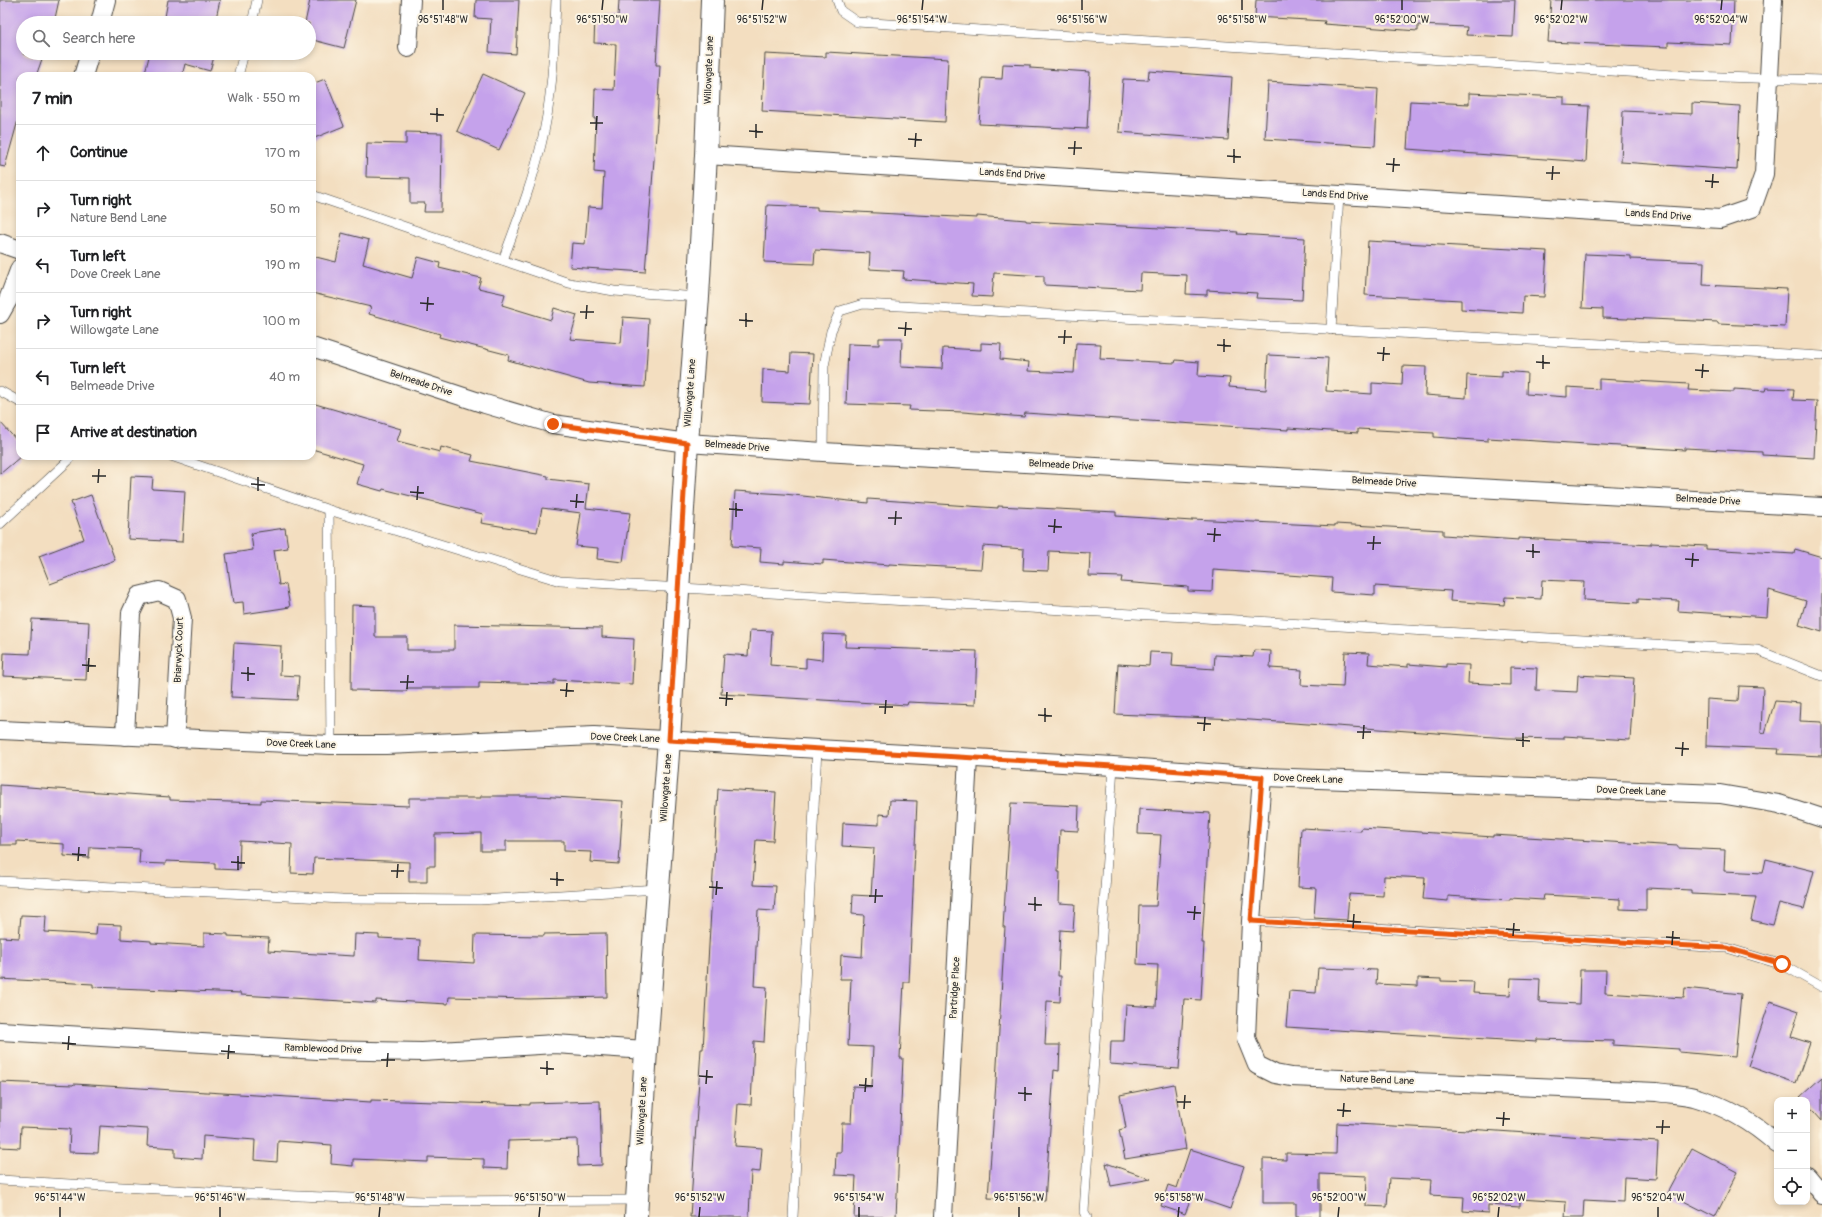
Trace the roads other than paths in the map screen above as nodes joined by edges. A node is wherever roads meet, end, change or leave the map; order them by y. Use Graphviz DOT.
graph roads {
  1 [pos="106,0"];
  2 [pos="257,0"];
  3 [pos="411,0"];
  4 [pos="556,0"];
  5 [pos="712,0"];
  6 [pos="837,0"];
  7 [pos="1773,0"];
  8 [pos="102,16"];
  9 [pos="254,16"];
  10 [pos="408,48"];
  11 [pos="88,60"];
  12 [pos="242,60"];
  13 [pos="84,72"];
  14 [pos="239,72"];
  15 [pos="1769,77"];
  16 [pos="1822,80"];
  17 [pos="706,155"];
  18 [pos="1339,195"];
  19 [pos="316,196"];
  20 [pos="0,243"];
  21 [pos="16,249"];
  22 [pos="503,260"];
  23 [pos="16,279"];
  24 [pos="698,297"];
  25 [pos="0,314"];
  26 [pos="1330,330"];
  27 [pos="316,348"];
  28 [pos="1822,356"];
  29 [pos="0,390"];
  30 [pos="16,400"];
  31 [pos="687,443"];
  32 [pos="823,452"];
  33 [pos="68,460"];
  34 [pos="183,460"];
  35 [pos="1822,507"];
  36 [pos="330,510"];
  37 [pos="0,524"];
  38 [pos="678,588"];
  39 [pos="1822,676"];
  40 [pos="0,730"];
  41 [pos="125,736"];
  42 [pos="175,739"];
  43 [pos="669,740"];
  44 [pos="331,746"];
  45 [pos="817,750"];
  46 [pos="968,758"];
  47 [pos="1113,766"];
  48 [pos="1262,777"];
  49 [pos="1822,818"];
  50 [pos="0,880"];
  51 [pos="659,889"];
  52 [pos="1251,921"];
  53 [pos="1822,988"];
  54 [pos="0,1031"];
  55 [pos="646,1050"];
  56 [pos="1774,1141"];
  57 [pos="0,1180"];
  58 [pos="1810,1180"];
  59 [pos="1822,1194"];
  60 [pos="636,1208"];
  61 [pos="1084,1215"];
  62 [pos="793,1217"];
  63 [pos="942,1217"];
  1 -- 8 [label="street"];
  2 -- 9 [label="lane"];
  3 -- 10 [label="street"];
  4 -- 22 [label="lane"];
  5 -- 17 [label="street, Willowgate Lane"];
  6 -- 15 [label="lane"];
  7 -- 15 [label="street, Lands End Drive"];
  11 -- 13 [label="street"];
  12 -- 14 [label="lane"];
  15 -- 16 [label="lane"];
  15 -- 18 [label="street, Lands End Drive"];
  17 -- 18 [label="street, Lands End Drive"];
  17 -- 24 [label="street, Willowgate Lane"];
  18 -- 26 [label="lane"];
  19 -- 22 [label="lane"];
  20 -- 21 [label="street"];
  22 -- 24 [label="lane"];
  23 -- 25 [label="street"];
  24 -- 31 [label="street, Willowgate Lane"];
  26 -- 28 [label="lane"];
  26 -- 32 [label="lane"];
  27 -- 31 [label="street, Belmeade Drive"];
  29 -- 30 [label="lane"];
  31 -- 32 [label="street, Belmeade Drive"];
  31 -- 38 [label="street, Willowgate Lane"];
  32 -- 35 [label="street, Belmeade Drive"];
  33 -- 37 [label="lane"];
  34 -- 36 [label="lane"];
  36 -- 38 [label="lane"];
  36 -- 44 [label="lane"];
  38 -- 39 [label="lane"];
  38 -- 43 [label="street, Willowgate Lane"];
  40 -- 41 [label="street, Dove Creek Lane"];
  41 -- 42 [label="street, Dove Creek Lane"];
  41 -- 42 [label="street, Briarwyck Court"];
  42 -- 44 [label="street, Dove Creek Lane"];
  43 -- 44 [label="street, Dove Creek Lane"];
  43 -- 45 [label="street, Dove Creek Lane"];
  43 -- 51 [label="street, Willowgate Lane"];
  45 -- 46 [label="street, Dove Creek Lane"];
  45 -- 62 [label="lane"];
  46 -- 47 [label="street, Dove Creek Lane"];
  46 -- 63 [label="street, Partridge Place"];
  47 -- 48 [label="street, Dove Creek Lane"];
  47 -- 61 [label="lane"];
  48 -- 49 [label="street, Dove Creek Lane"];
  48 -- 52 [label="street, Nature Bend Lane"];
  50 -- 51 [label="lane"];
  51 -- 55 [label="street, Willowgate Lane"];
  52 -- 53 [label="lane"];
  52 -- 56 [label="street, Nature Bend Lane"];
  54 -- 55 [label="street, Ramblewood Drive"];
  55 -- 60 [label="street, Willowgate Lane"];
  57 -- 60 [label="lane"];
  58 -- 59 [label="street"];
}
